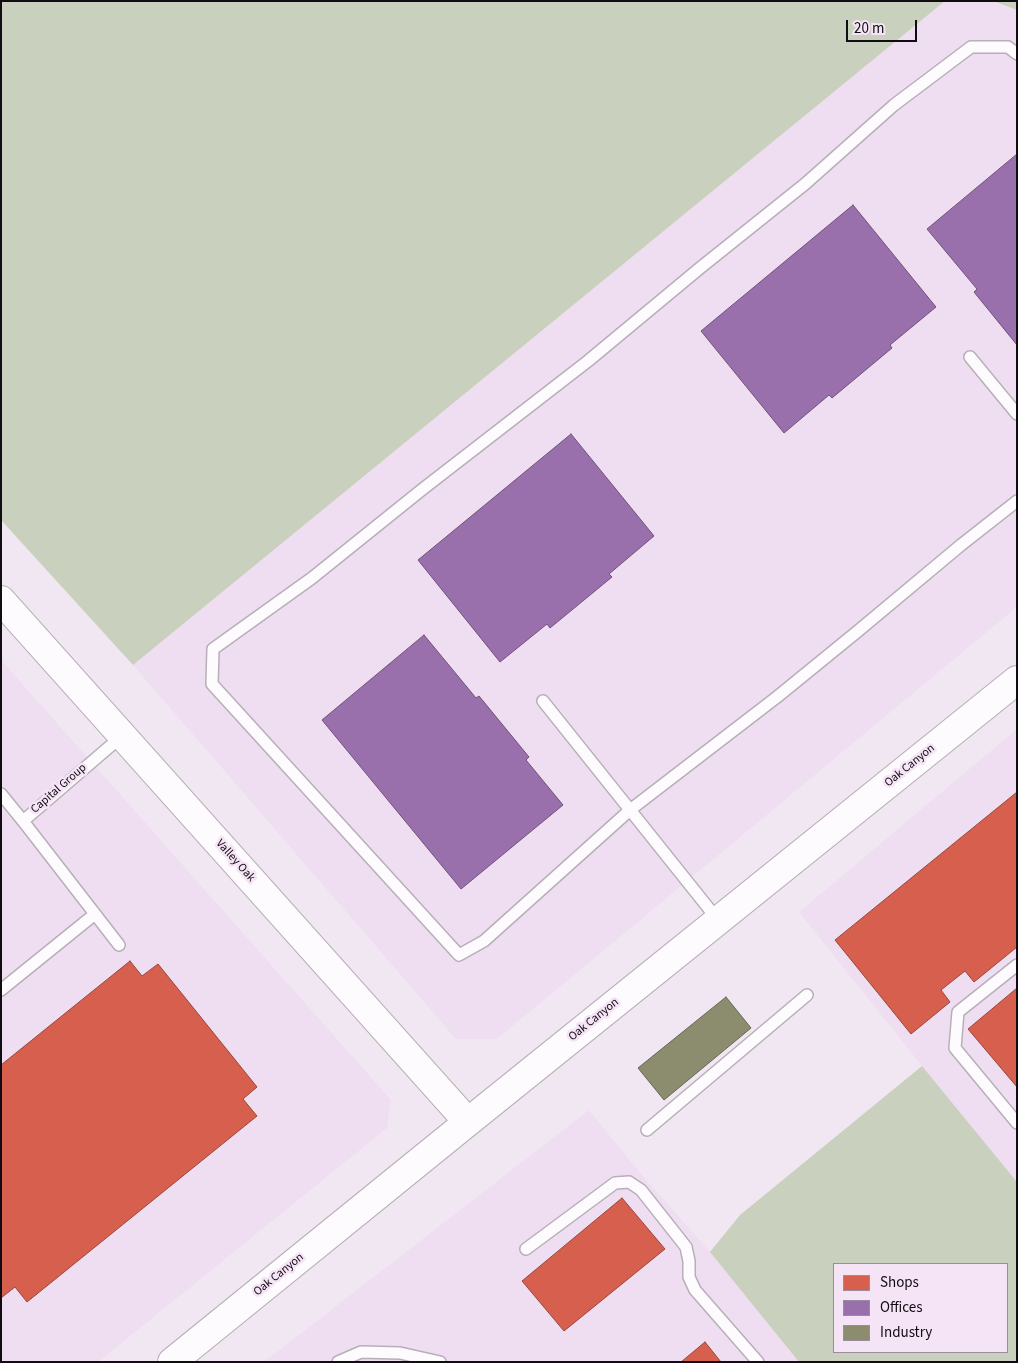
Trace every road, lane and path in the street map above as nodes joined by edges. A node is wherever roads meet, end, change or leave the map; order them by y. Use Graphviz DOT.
graph roads {
  1 [pos="1017,54"];
  2 [pos="970,357"];
  3 [pos="1017,414"];
  4 [pos="1017,501"];
  5 [pos="1,600"];
  6 [pos="1017,680"];
  7 [pos="544,701"];
  8 [pos="122,736"];
  9 [pos="1,794"];
  10 [pos="630,810"];
  11 [pos="23,821"];
  12 [pos="95,914"];
  13 [pos="718,920"];
  14 [pos="119,945"];
  15 [pos="1017,965"];
  16 [pos="1,990"];
  17 [pos="807,995"];
  18 [pos="468,1122"];
  19 [pos="1017,1123"];
  20 [pos="647,1130"];
  21 [pos="526,1249"];
  22 [pos="172,1362"];
  23 [pos="338,1362"];
  24 [pos="440,1362"];
  25 [pos="758,1362"];
  1 -- 10 [label="lane"];
  2 -- 3 [label="lane"];
  4 -- 10 [label="lane"];
  5 -- 8 [label="street, Valley Oak"];
  6 -- 13 [label="street, Oak Canyon"];
  7 -- 10 [label="lane"];
  8 -- 11 [label="lane, Capital Group"];
  8 -- 18 [label="street, Valley Oak"];
  9 -- 11 [label="lane, Capital Group"];
  10 -- 13 [label="lane"];
  11 -- 12 [label="lane"];
  12 -- 14 [label="lane"];
  12 -- 16 [label="lane"];
  13 -- 18 [label="street, Oak Canyon"];
  15 -- 19 [label="lane"];
  17 -- 20 [label="lane"];
  18 -- 22 [label="street, Oak Canyon"];
  21 -- 25 [label="lane"];
  23 -- 24 [label="lane"];
}
